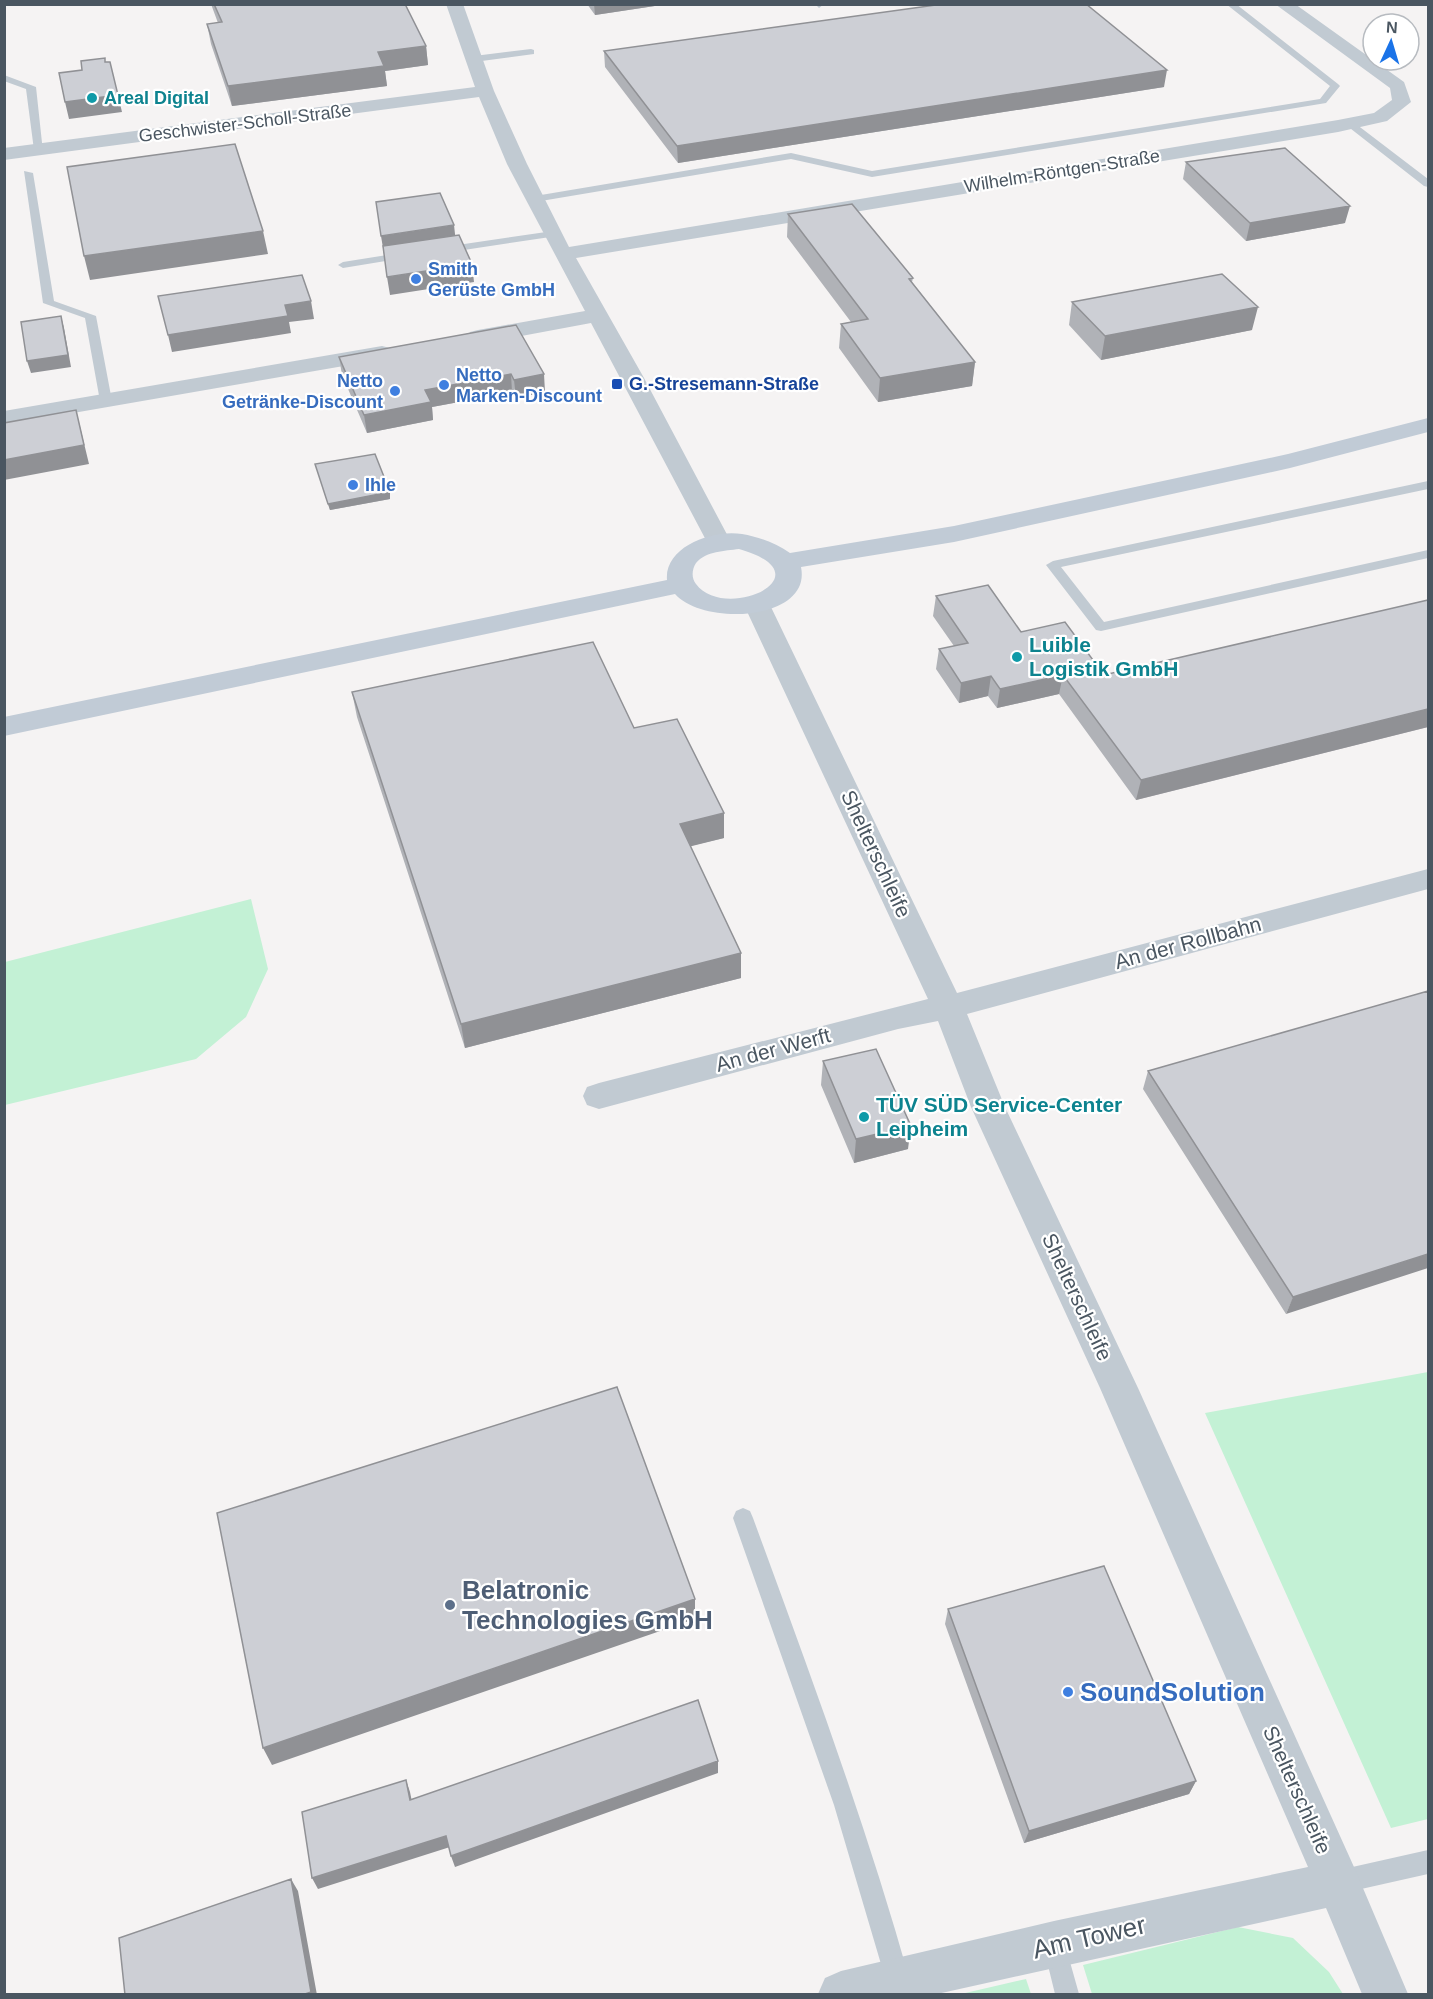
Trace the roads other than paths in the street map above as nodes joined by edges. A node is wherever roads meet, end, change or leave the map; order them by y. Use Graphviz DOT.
graph roads {
  1 [pos="454,4"];
  2 [pos="1230,4"];
  3 [pos="1283,4"];
  4 [pos="531,52"];
  5 [pos="474,59"];
  6 [pos="4,78"];
  7 [pos="485,91"];
  8 [pos="1349,123"];
  9 [pos="39,150"];
  10 [pos="4,154"];
  11 [pos="28,173"];
  12 [pos="1428,184"];
  13 [pos="535,199"];
  14 [pos="553,234"];
  15 [pos="436,251"];
  16 [pos="413,254"];
  17 [pos="563,254"];
  18 [pos="344,265"];
  19 [pos="598,315"];
  20 [pos="454,341"];
  21 [pos="408,349"];
  22 [pos="106,400"];
  23 [pos="4,418"];
  24 [pos="1428,425"];
  25 [pos="1428,485"];
  26 [pos="719,542"];
  27 [pos="1428,554"];
  28 [pos="785,562"];
  29 [pos="680,585"];
  30 [pos="757,605"];
  31 [pos="4,727"];
  32 [pos="1428,879"];
  33 [pos="948,1007"];
  34 [pos="599,1096"];
  35 [pos="743,1518"];
  36 [pos="1428,1862"];
  37 [pos="1338,1882"];
  38 [pos="1054,1944"];
  39 [pos="899,1982"];
  40 [pos="841,1995"];
  41 [pos="1067,1995"];
  42 [pos="1384,1995"];
  1 -- 5 [label="street"];
  2 -- 13 [label="lane"];
  3 -- 8 [label="street, Wilhelm-Röntgen-Straße"];
  4 -- 5 [label="lane"];
  5 -- 7 [label="street"];
  6 -- 9 [label="lane"];
  7 -- 9 [label="street, Geschwister-Scholl-Straße"];
  7 -- 13 [label="street"];
  8 -- 12 [label="lane"];
  8 -- 17 [label="street, Wilhelm-Röntgen-Straße"];
  9 -- 10 [label="street, Geschwister-Scholl-Straße"];
  11 -- 22 [label="lane"];
  13 -- 14 [label="street"];
  14 -- 15 [label="lane"];
  14 -- 17 [label="street"];
  16 -- 18 [label="lane"];
  17 -- 19 [label="street"];
  19 -- 20 [label="street"];
  19 -- 26 [label="street"];
  21 -- 22 [label="street"];
  22 -- 23 [label="street"];
  24 -- 28 [label="main road"];
  25 -- 27 [label="lane"];
  26 -- 28 [label="main road"];
  26 -- 29 [label="main road"];
  28 -- 30 [label="main road"];
  29 -- 30 [label="main road"];
  29 -- 31 [label="main road"];
  30 -- 33 [label="street, Shelterschleife"];
  32 -- 33 [label="street, An der Rollbahn"];
  33 -- 34 [label="street, An der Werft"];
  33 -- 37 [label="street, Shelterschleife"];
  35 -- 39 [label="lane"];
  36 -- 37 [label="lane"];
  37 -- 38 [label="street, Am Tower"];
  37 -- 42 [label="street, Shelterschleife"];
  38 -- 39 [label="street, Am Tower"];
  38 -- 41 [label="lane"];
  39 -- 40 [label="street, Am Tower"];
}
